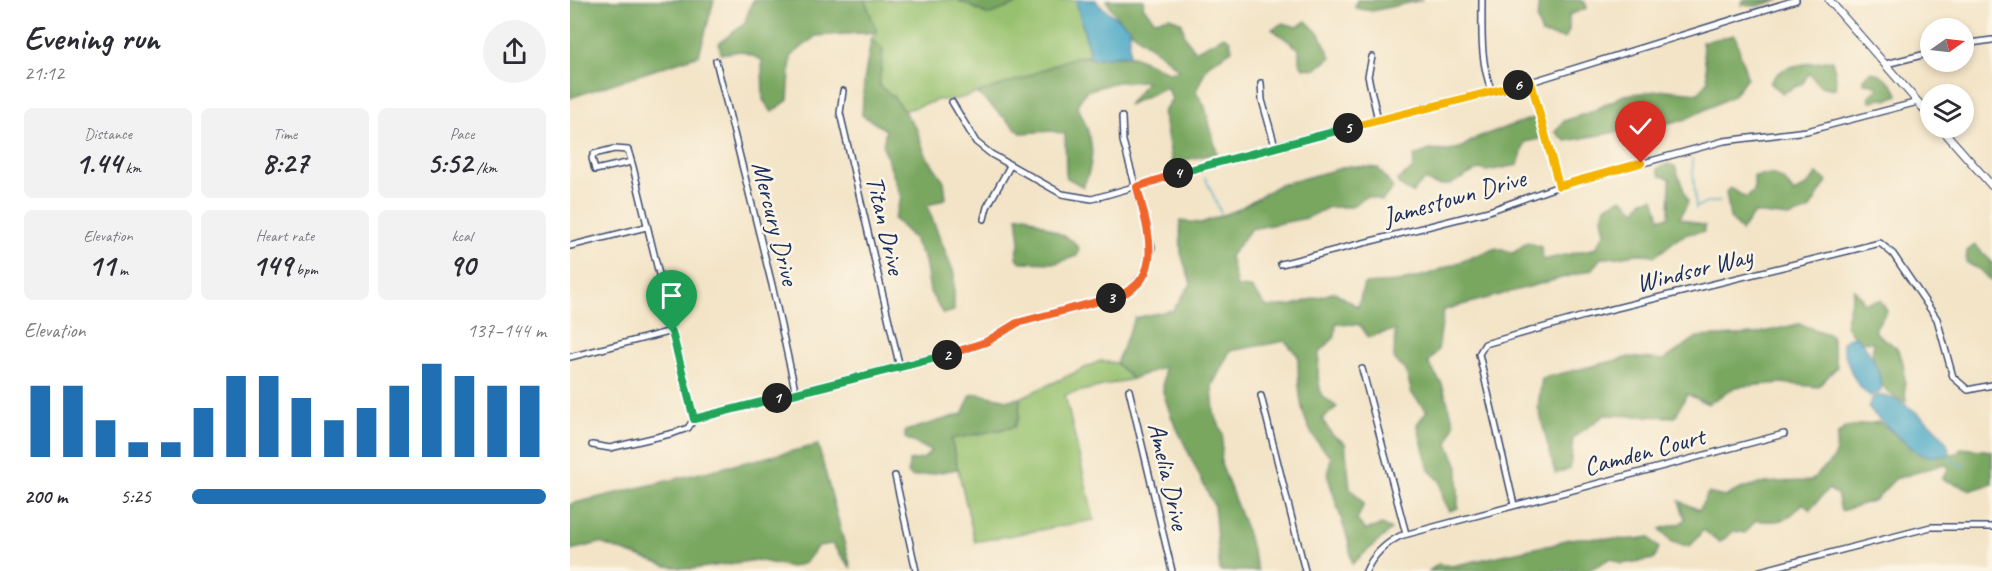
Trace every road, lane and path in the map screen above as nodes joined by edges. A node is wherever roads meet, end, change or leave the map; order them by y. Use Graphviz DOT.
graph roads {
  1 [pos="1482,0"];
  2 [pos="1796,0"];
  3 [pos="1829,0"];
  4 [pos="1992,40"];
  5 [pos="1974,43"];
  6 [pos="1920,56"];
  7 [pos="1372,57"];
  8 [pos="716,61"];
  9 [pos="1886,64"];
  10 [pos="1261,82"];
  11 [pos="1531,82"];
  12 [pos="843,91"];
  13 [pos="1492,92"];
  14 [pos="952,102"];
  15 [pos="1918,102"];
  16 [pos="1920,104"];
  17 [pos="1122,117"];
  18 [pos="1378,120"];
  19 [pos="1950,138"];
  20 [pos="1275,147"];
  21 [pos="631,162"];
  22 [pos="1010,166"];
  23 [pos="1559,186"];
  24 [pos="1992,186"];
  25 [pos="1137,187"];
  26 [pos="984,219"];
  27 [pos="646,227"];
  28 [pos="570,246"];
  29 [pos="1281,264"];
  30 [pos="672,332"];
  31 [pos="570,357"];
  32 [pos="900,368"];
  33 [pos="1362,369"];
  34 [pos="1992,385"];
  35 [pos="1129,390"];
  36 [pos="796,394"];
  37 [pos="1261,396"];
  38 [pos="694,419"];
  39 [pos="1784,434"];
  40 [pos="592,445"];
  41 [pos="895,476"];
  42 [pos="1514,505"];
  43 [pos="1992,527"];
  44 [pos="1406,534"];
  45 [pos="916,571"];
  46 [pos="1172,571"];
  47 [pos="1305,571"];
  48 [pos="1366,571"];
  49 [pos="1760,571"];
  1 -- 13 [label="street"];
  2 -- 11 [label="street"];
  3 -- 9 [label="street"];
  4 -- 5 [label="street"];
  6 -- 9 [label="street"];
  7 -- 18 [label="street"];
  8 -- 36 [label="street, Mercury Drive"];
  9 -- 15 [label="street"];
  10 -- 20 [label="street"];
  11 -- 13 [label="street"];
  11 -- 23 [label="street"];
  12 -- 32 [label="street, Titan Drive"];
  13 -- 18 [label="street"];
  14 -- 22 [label="street"];
  15 -- 16 [label="street"];
  15 -- 23 [label="street, Jamestown Drive"];
  17 -- 25 [label="street"];
  18 -- 20 [label="street"];
  19 -- 24 [label="street"];
  20 -- 25 [label="street"];
  21 -- 21 [label="street"];
  21 -- 27 [label="street"];
  22 -- 25 [label="street"];
  22 -- 26 [label="street"];
  23 -- 29 [label="street, Jamestown Drive"];
  25 -- 32 [label="street"];
  27 -- 28 [label="street"];
  27 -- 30 [label="street"];
  30 -- 31 [label="street"];
  30 -- 38 [label="street"];
  32 -- 36 [label="street"];
  33 -- 44 [label="street"];
  34 -- 42 [label="street, Windsor Way"];
  35 -- 46 [label="street, Amelia Drive"];
  36 -- 38 [label="street"];
  37 -- 47 [label="street"];
  38 -- 40 [label="street"];
  39 -- 42 [label="street, Camden Court"];
  41 -- 45 [label="street"];
  42 -- 44 [label="street, Camden Court"];
  43 -- 49 [label="street"];
  44 -- 48 [label="street, Camden Court"];
}
